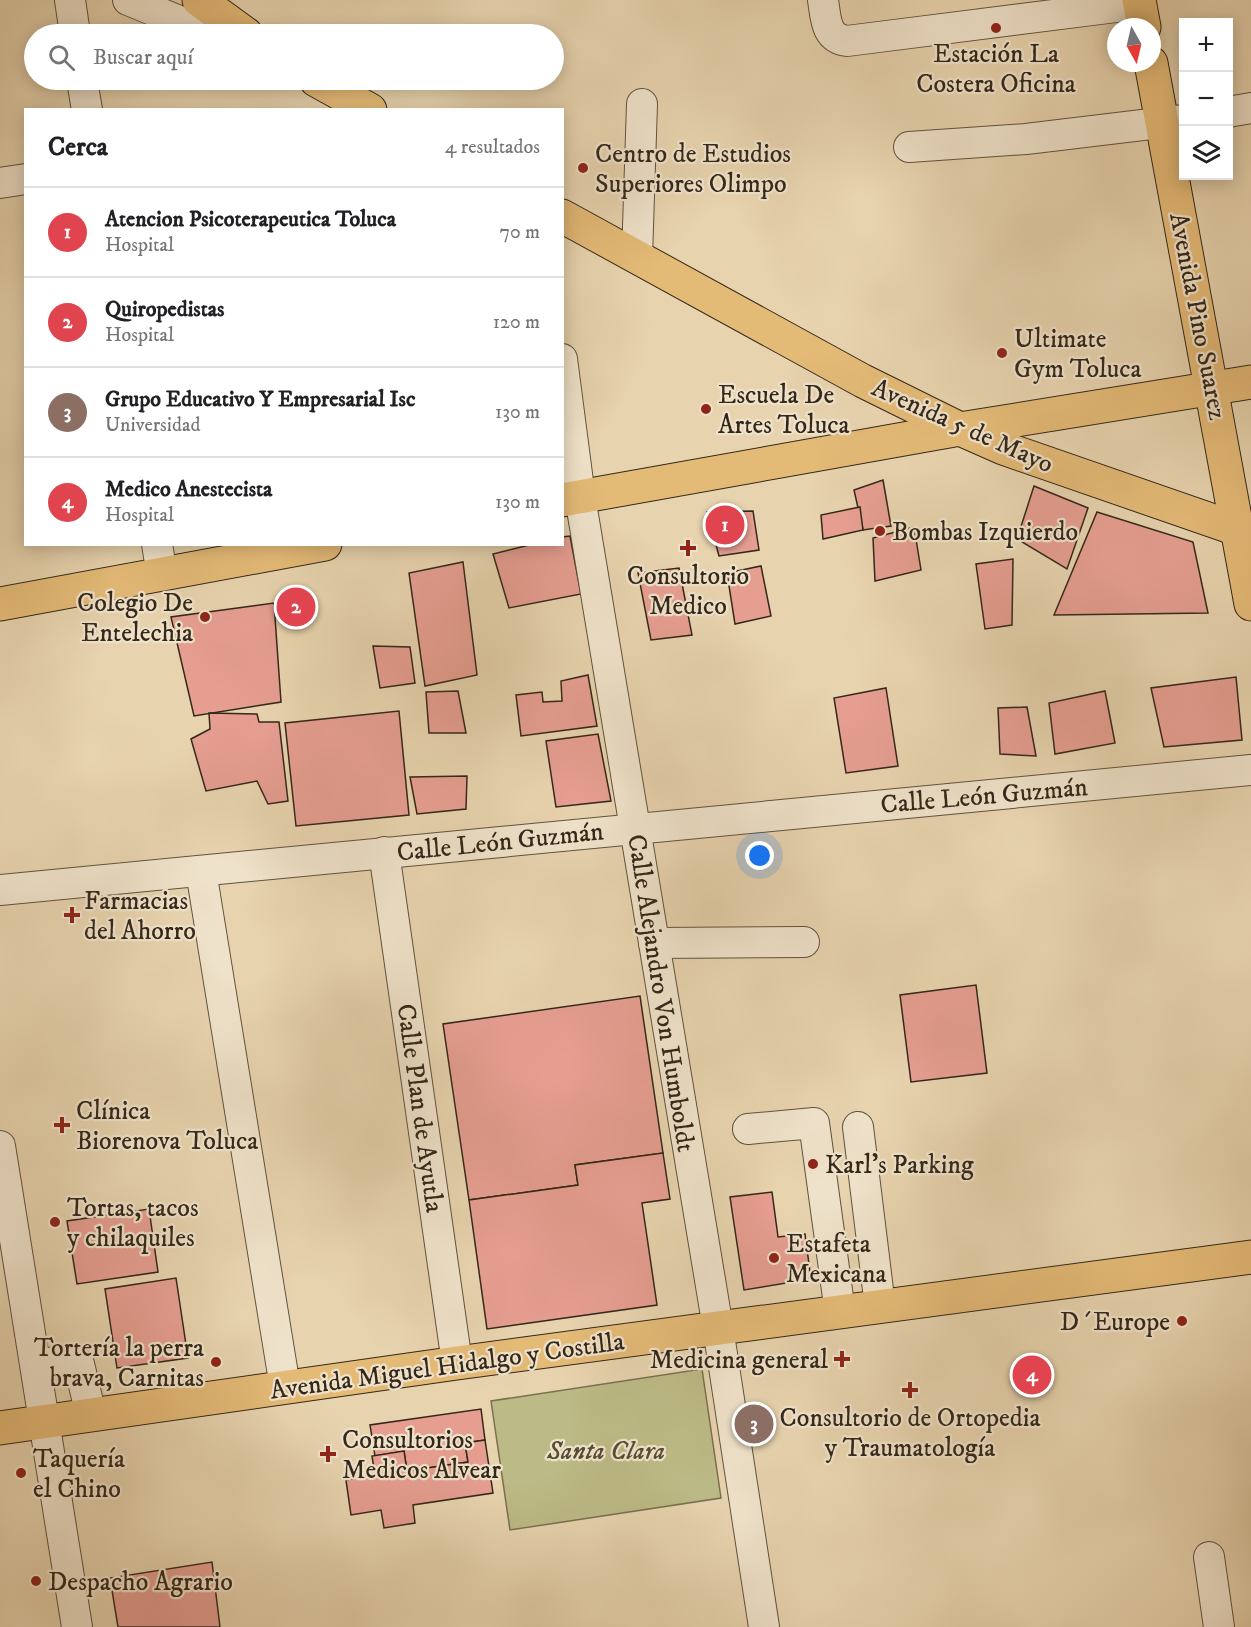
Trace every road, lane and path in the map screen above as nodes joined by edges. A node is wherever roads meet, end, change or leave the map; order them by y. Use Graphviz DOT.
graph roads {
  1 [pos="70,0"];
  2 [pos="199,0"];
  3 [pos="823,0"];
  4 [pos="135,1"];
  5 [pos="1141,10"];
  6 [pos="74,24"];
  7 [pos="188,24"];
  8 [pos="232,24"];
  9 [pos="1154,72"];
  10 [pos="84,90"];
  11 [pos="334,90"];
  12 [pos="642,104"];
  13 [pos="87,108"];
  14 [pos="366,108"];
  15 [pos="1251,108"];
  16 [pos="1233,111"];
  17 [pos="1173,122"];
  18 [pos="909,147"];
  19 [pos="24,179"];
  20 [pos="0,183"];
  21 [pos="564,217"];
  22 [pos="637,257"];
  23 [pos="1251,381"];
  24 [pos="1212,388"];
  25 [pos="564,390"];
  26 [pos="960,429"];
  27 [pos="571,498"];
  28 [pos="1245,532"];
  29 [pos="304,546"];
  30 [pos="159,560"];
  31 [pos="0,604"];
  32 [pos="1251,604"];
  33 [pos="1251,770"];
  34 [pos="635,828"];
  35 [pos="384,852"];
  36 [pos="201,871"];
  37 [pos="0,890"];
  38 [pos="804,942"];
  39 [pos="654,943"];
  40 [pos="858,1127"];
  41 [pos="748,1129"];
  42 [pos="0,1146"];
  43 [pos="1251,1257"];
  44 [pos="880,1306"];
  45 [pos="840,1312"];
  46 [pos="718,1328"];
  47 [pos="457,1363"];
  48 [pos="37,1364"];
  49 [pos="285,1387"];
  50 [pos="91,1415"];
  51 [pos="46,1422"];
  52 [pos="0,1428"];
  53 [pos="1209,1557"];
  54 [pos="77,1627"];
  55 [pos="764,1627"];
  56 [pos="1219,1627"];
  1 -- 6 [label="street"];
  2 -- 8 [label="main road"];
  3 -- 5 [label="street"];
  4 -- 7 [label="street"];
  9 -- 17 [label="main road, Avenida Pino Suarez"];
  10 -- 13 [label="street"];
  11 -- 14 [label="main road"];
  12 -- 22 [label="street"];
  15 -- 16 [label="street"];
  17 -- 18 [label="street"];
  17 -- 24 [label="main road, Avenida Pino Suarez"];
  19 -- 20 [label="street"];
  21 -- 22 [label="main road, Avenida 5 de Mayo"];
  22 -- 26 [label="main road, Avenida 5 de Mayo"];
  23 -- 24 [label="main road"];
  24 -- 26 [label="main road"];
  24 -- 28 [label="main road, Avenida Pino Suarez"];
  25 -- 27 [label="street, Calle Alejandro Von Humboldt"];
  26 -- 27 [label="main road"];
  26 -- 28 [label="main road, Avenida 5 de Mayo"];
  27 -- 34 [label="street, Calle Alejandro Von Humboldt"];
  28 -- 32 [label="main road, Avenida Pino Suarez"];
  29 -- 30 [label="main road"];
  30 -- 31 [label="main road"];
  33 -- 34 [label="street, Calle León Guzmán"];
  34 -- 35 [label="street, Calle León Guzmán"];
  34 -- 39 [label="street, Calle Alejandro Von Humboldt"];
  35 -- 36 [label="street, Calle León Guzmán"];
  35 -- 47 [label="street, Calle Plan de Ayutla"];
  36 -- 37 [label="street, Calle León Guzmán"];
  36 -- 49 [label="street"];
  38 -- 39 [label="street"];
  39 -- 46 [label="street, Calle Alejandro Von Humboldt"];
  40 -- 44 [label="street"];
  41 -- 45 [label="street"];
  42 -- 48 [label="street"];
  43 -- 44 [label="main road, Avenida Miguel Hidalgo y Costilla"];
  44 -- 45 [label="main road, Avenida Miguel Hidalgo y Costilla"];
  45 -- 46 [label="main road, Avenida Miguel Hidalgo y Costilla"];
  46 -- 47 [label="main road, Avenida Miguel Hidalgo y Costilla"];
  46 -- 55 [label="street, Calle Alejandro Von Humboldt"];
  47 -- 49 [label="main road, Avenida Miguel Hidalgo y Costilla"];
  48 -- 50 [label="street"];
  48 -- 51 [label="street"];
  49 -- 50 [label="main road, Avenida Miguel Hidalgo y Costilla"];
  50 -- 51 [label="main road, Avenida Miguel Hidalgo y Costilla"];
  51 -- 52 [label="main road, Avenida Miguel Hidalgo y Costilla"];
  51 -- 54 [label="street"];
  53 -- 56 [label="street"];
}
